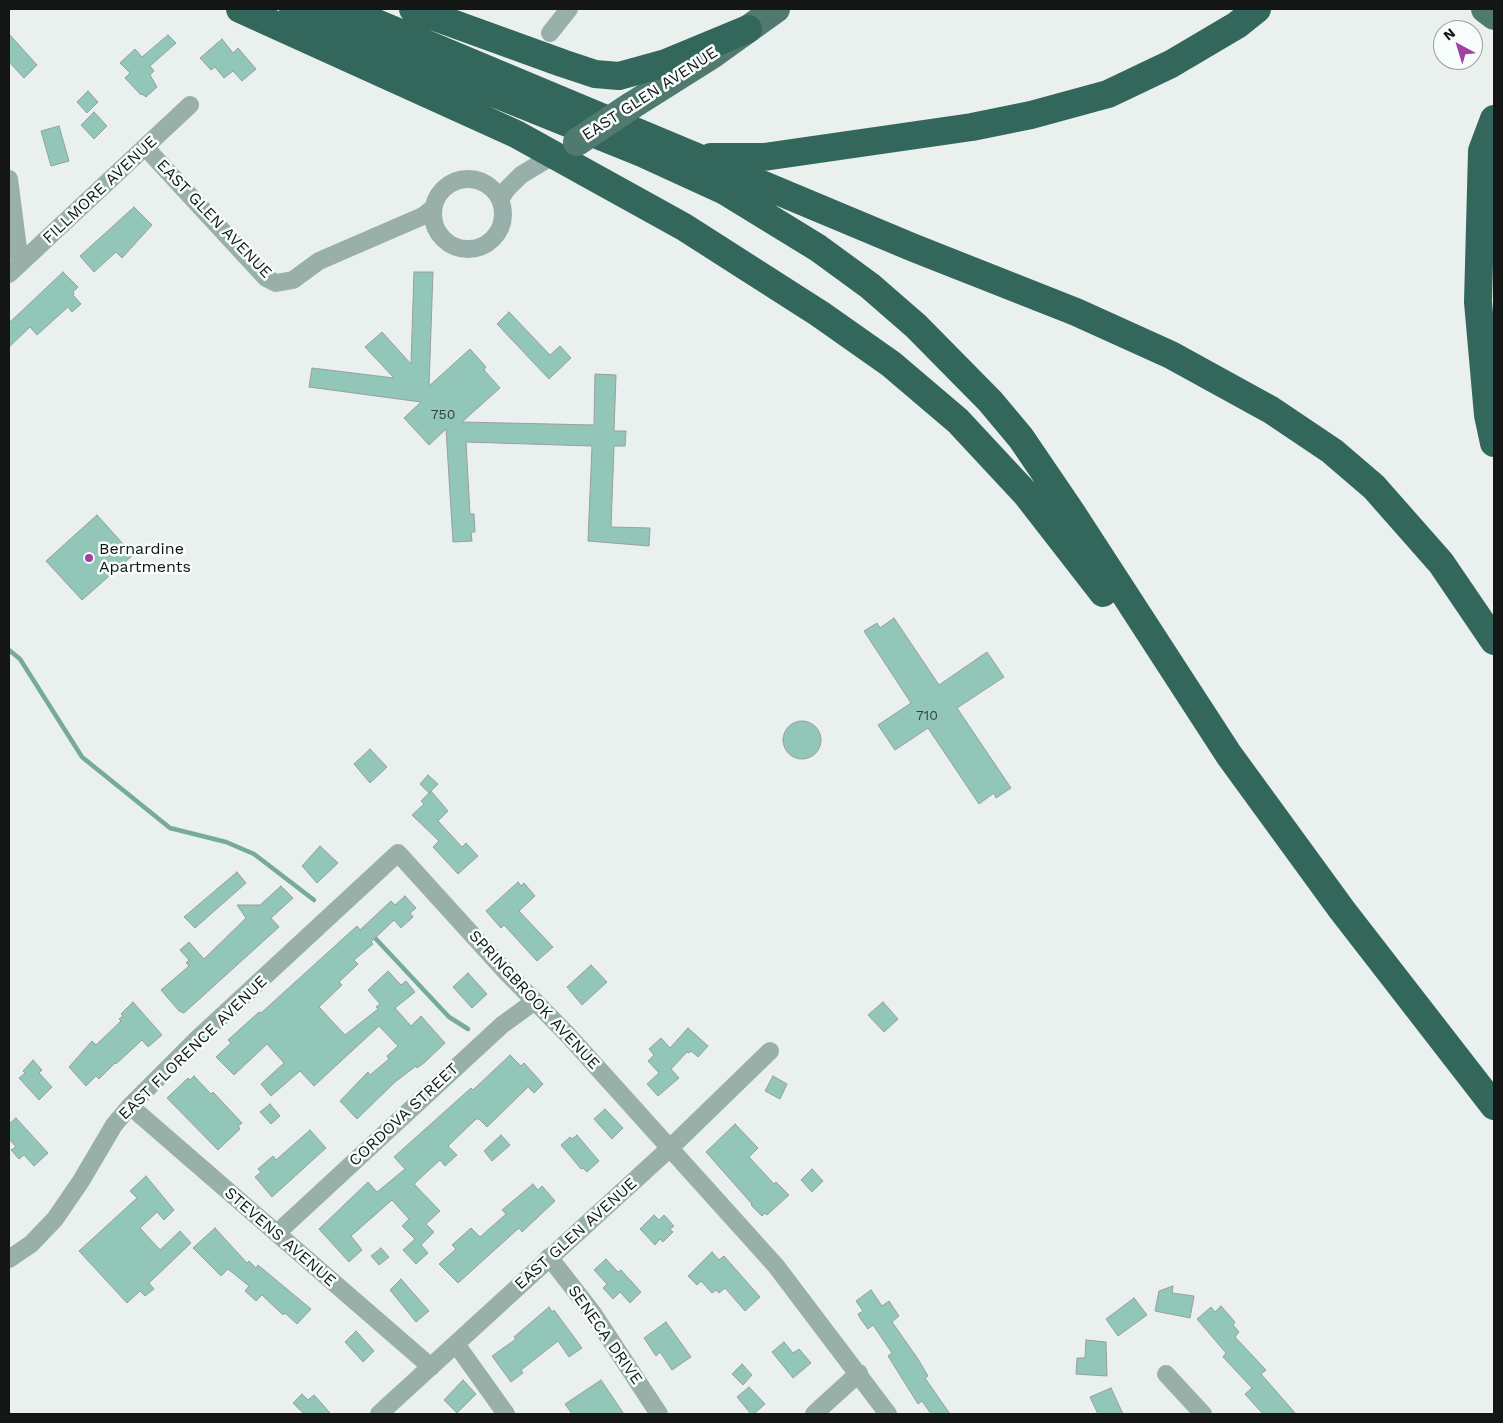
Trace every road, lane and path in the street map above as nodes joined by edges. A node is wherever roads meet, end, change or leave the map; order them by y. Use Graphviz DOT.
graph roads {
  1 [pos="240,9"];
  2 [pos="294,9"];
  3 [pos="344,9"];
  4 [pos="413,9"];
  5 [pos="569,9"];
  6 [pos="776,9"];
  7 [pos="1257,9"];
  8 [pos="1485,9"];
  9 [pos="1494,16"];
  10 [pos="748,29"];
  11 [pos="550,33"];
  12 [pos="190,105"];
  13 [pos="1494,119"];
  14 [pos="146,148"];
  15 [pos="687,153"];
  16 [pos="554,155"];
  17 [pos="522,176"];
  18 [pos="9,179"];
  19 [pos="488,185"];
  20 [pos="500,199"];
  21 [pos="433,208"];
  22 [pos="391,229"];
  23 [pos="440,237"];
  24 [pos="14,269"];
  25 [pos="1494,443"];
  26 [pos="1494,641"];
  27 [pos="398,853"];
  28 [pos="535,1001"];
  29 [pos="1412,1002"];
  30 [pos="770,1051"];
  31 [pos="130,1106"];
  32 [pos="1494,1106"];
  33 [pos="670,1148"];
  34 [pos="277,1233"];
  35 [pos="549,1257"];
  36 [pos="9,1259"];
  37 [pos="456,1344"];
  38 [pos="430,1367"];
  39 [pos="859,1373"];
  40 [pos="1166,1374"];
  41 [pos="379,1414"];
  42 [pos="506,1414"];
  43 [pos="659,1414"];
  44 [pos="814,1414"];
  45 [pos="888,1414"];
  46 [pos="1203,1414"];
  1 -- 16 [label="highway"];
  2 -- 29 [label="highway"];
  3 -- 15 [label="highway"];
  4 -- 10 [label="highway"];
  5 -- 11 [label="street"];
  6 -- 10 [label="main road, EAST GLEN AVENUE"];
  7 -- 15 [label="highway"];
  8 -- 9 [label="main road"];
  10 -- 16 [label="main road, EAST GLEN AVENUE, bridge"];
  12 -- 14 [label="street, FILLMORE AVENUE"];
  13 -- 25 [label="highway"];
  14 -- 22 [label="street, EAST GLEN AVENUE"];
  14 -- 24 [label="street, FILLMORE AVENUE"];
  15 -- 26 [label="highway"];
  16 -- 17 [label="street, EAST GLEN AVENUE"];
  16 -- 29 [label="highway"];
  17 -- 19 [label="street, EAST GLEN AVENUE"];
  17 -- 20 [label="street, EAST GLEN AVENUE"];
  18 -- 24 [label="street"];
  19 -- 20 [label="street"];
  19 -- 21 [label="street, EAST GLEN AVENUE"];
  20 -- 23 [label="street, EAST GLEN AVENUE"];
  21 -- 22 [label="street, EAST GLEN AVENUE"];
  21 -- 23 [label="street"];
  22 -- 23 [label="street, EAST GLEN AVENUE"];
  27 -- 28 [label="street, SPRINGBROOK AVENUE"];
  27 -- 31 [label="street, EAST FLORENCE AVENUE"];
  28 -- 33 [label="street, SPRINGBROOK AVENUE"];
  28 -- 34 [label="street, CORDOVA STREET"];
  29 -- 32 [label="highway"];
  30 -- 33 [label="street, EAST GLEN AVENUE"];
  31 -- 34 [label="street, STEVENS AVENUE"];
  31 -- 36 [label="street, EAST FLORENCE AVENUE"];
  33 -- 35 [label="street, EAST GLEN AVENUE"];
  33 -- 39 [label="street, SPRINGBROOK AVENUE"];
  34 -- 38 [label="street, STEVENS AVENUE"];
  35 -- 37 [label="street, EAST GLEN AVENUE"];
  35 -- 43 [label="street, SENECA DRIVE"];
  37 -- 38 [label="street, EAST GLEN AVENUE"];
  37 -- 42 [label="street"];
  38 -- 41 [label="street, EAST GLEN AVENUE"];
  39 -- 44 [label="street"];
  39 -- 45 [label="street, SPRINGBROOK AVENUE"];
  40 -- 46 [label="street"];
}
